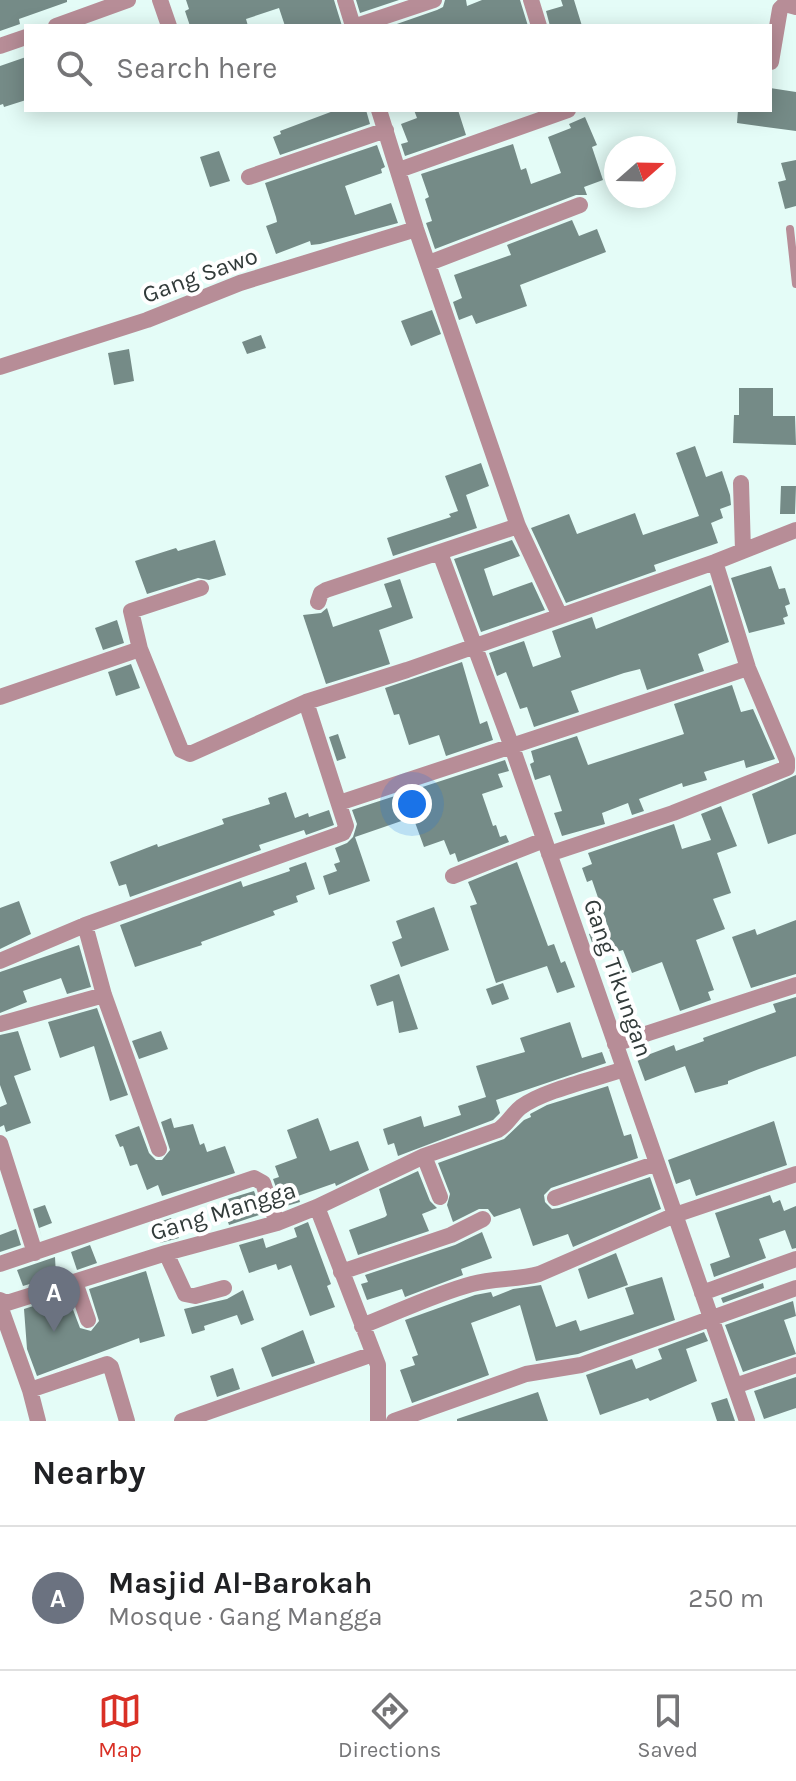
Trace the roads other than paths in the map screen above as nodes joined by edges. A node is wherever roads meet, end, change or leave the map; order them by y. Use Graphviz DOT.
graph roads {
  1 [pos="128,0"];
  2 [pos="160,0"];
  3 [pos="345,0"];
  4 [pos="531,0"];
  5 [pos="429,1"];
  6 [pos="796,7"];
  7 [pos="62,24"];
  8 [pos="168,24"];
  9 [pos="353,24"];
  10 [pos="360,24"];
  11 [pos="538,24"];
  12 [pos="24,38"];
  13 [pos="0,46"];
  14 [pos="772,56"];
  15 [pos="380,112"];
  16 [pos="562,112"];
  17 [pos="386,130"];
  18 [pos="399,170"];
  19 [pos="249,177"];
  20 [pos="580,205"];
  21 [pos="416,229"];
  22 [pos="790,229"];
  23 [pos="429,263"];
  24 [pos="796,284"];
  25 [pos="0,367"];
  26 [pos="741,483"];
  27 [pos="518,526"];
  28 [pos="796,530"];
  29 [pos="743,551"];
  30 [pos="440,553"];
  31 [pos="715,562"];
  32 [pos="201,588"];
  33 [pos="318,602"];
  34 [pos="560,616"];
  35 [pos="476,645"];
  36 [pos="140,649"];
  37 [pos="748,668"];
  38 [pos="0,697"];
  39 [pos="306,702"];
  40 [pos="512,747"];
  41 [pos="339,803"];
  42 [pos="547,847"];
  43 [pos="453,876"];
  44 [pos="85,925"];
  45 [pos="0,961"];
  46 [pos="796,985"];
  47 [pos="104,995"];
  48 [pos="0,1024"];
  49 [pos="615,1044"];
  50 [pos="624,1069"];
  51 [pos="0,1143"];
  52 [pos="159,1149"];
  53 [pos="424,1156"];
  54 [pos="657,1163"];
  55 [pos="796,1174"];
  56 [pos="440,1197"];
  57 [pos="555,1198"];
  58 [pos="317,1207"];
  59 [pos="675,1215"];
  60 [pos="483,1219"];
  61 [pos="277,1223"];
  62 [pos="35,1253"];
  63 [pos="166,1253"];
  64 [pos="796,1259"];
  65 [pos="0,1264"];
  66 [pos="341,1272"];
  67 [pos="75,1282"];
  68 [pos="224,1288"];
  69 [pos="796,1288"];
  70 [pos="702,1293"];
  71 [pos="0,1300"];
  72 [pos="0,1306"];
  73 [pos="711,1318"];
  74 [pos="88,1320"];
  75 [pos="362,1326"];
  76 [pos="373,1354"];
  77 [pos="796,1365"];
  78 [pos="734,1385"];
  79 [pos="30,1390"];
  80 [pos="38,1421"];
  81 [pos="127,1421"];
  82 [pos="182,1421"];
  83 [pos="378,1421"];
  84 [pos="394,1421"];
  85 [pos="747,1421"];
  1 -- 7 [label="street"];
  2 -- 8 [label="street"];
  3 -- 9 [label="street"];
  4 -- 11 [label="street"];
  5 -- 10 [label="street"];
  6 -- 14 [label="street"];
  12 -- 13 [label="street"];
  15 -- 17 [label="street"];
  16 -- 18 [label="street"];
  17 -- 18 [label="street"];
  17 -- 19 [label="street"];
  18 -- 21 [label="street"];
  20 -- 23 [label="street"];
  21 -- 23 [label="street"];
  21 -- 25 [label="street, Gang Sawo"];
  22 -- 24 [label="lane"];
  23 -- 27 [label="street"];
  26 -- 29 [label="street"];
  27 -- 30 [label="street"];
  27 -- 34 [label="street"];
  28 -- 29 [label="street"];
  29 -- 31 [label="street"];
  30 -- 33 [label="street"];
  30 -- 35 [label="street, Gang Tikungan"];
  31 -- 34 [label="street"];
  31 -- 37 [label="street"];
  32 -- 36 [label="street"];
  34 -- 35 [label="street"];
  35 -- 39 [label="street"];
  35 -- 40 [label="street, Gang Tikungan"];
  36 -- 38 [label="street"];
  36 -- 39 [label="street"];
  37 -- 40 [label="street"];
  37 -- 42 [label="street"];
  39 -- 41 [label="street"];
  40 -- 41 [label="street"];
  40 -- 42 [label="street, Gang Tikungan"];
  41 -- 44 [label="street"];
  42 -- 43 [label="street"];
  42 -- 49 [label="street, Gang Tikungan"];
  44 -- 45 [label="street"];
  44 -- 47 [label="street"];
  46 -- 49 [label="street"];
  47 -- 48 [label="street"];
  47 -- 52 [label="street"];
  49 -- 50 [label="street, Gang Tikungan"];
  50 -- 53 [label="street, Gang Mangga"];
  50 -- 54 [label="street, Gang Tikungan"];
  51 -- 62 [label="street"];
  53 -- 56 [label="street"];
  53 -- 58 [label="street, Gang Mangga"];
  54 -- 57 [label="street"];
  54 -- 59 [label="street, Gang Tikungan"];
  55 -- 59 [label="street"];
  58 -- 61 [label="street, Gang Mangga"];
  58 -- 66 [label="street"];
  59 -- 70 [label="street, Gang Tikungan"];
  59 -- 75 [label="street"];
  60 -- 66 [label="street"];
  61 -- 62 [label="street"];
  61 -- 63 [label="street, Gang Mangga"];
  62 -- 65 [label="street"];
  63 -- 67 [label="street, Gang Mangga"];
  63 -- 68 [label="street"];
  64 -- 70 [label="street"];
  66 -- 75 [label="street"];
  67 -- 71 [label="street, Gang Mangga"];
  67 -- 74 [label="street"];
  69 -- 73 [label="street"];
  70 -- 73 [label="street, Gang Tikungan"];
  72 -- 79 [label="street"];
  73 -- 78 [label="street, Gang Tikungan"];
  73 -- 84 [label="street"];
  75 -- 76 [label="street"];
  76 -- 82 [label="street"];
  76 -- 83 [label="street"];
  77 -- 78 [label="street"];
  78 -- 85 [label="street, Gang Tikungan"];
  79 -- 80 [label="street"];
  79 -- 81 [label="street"];
}
